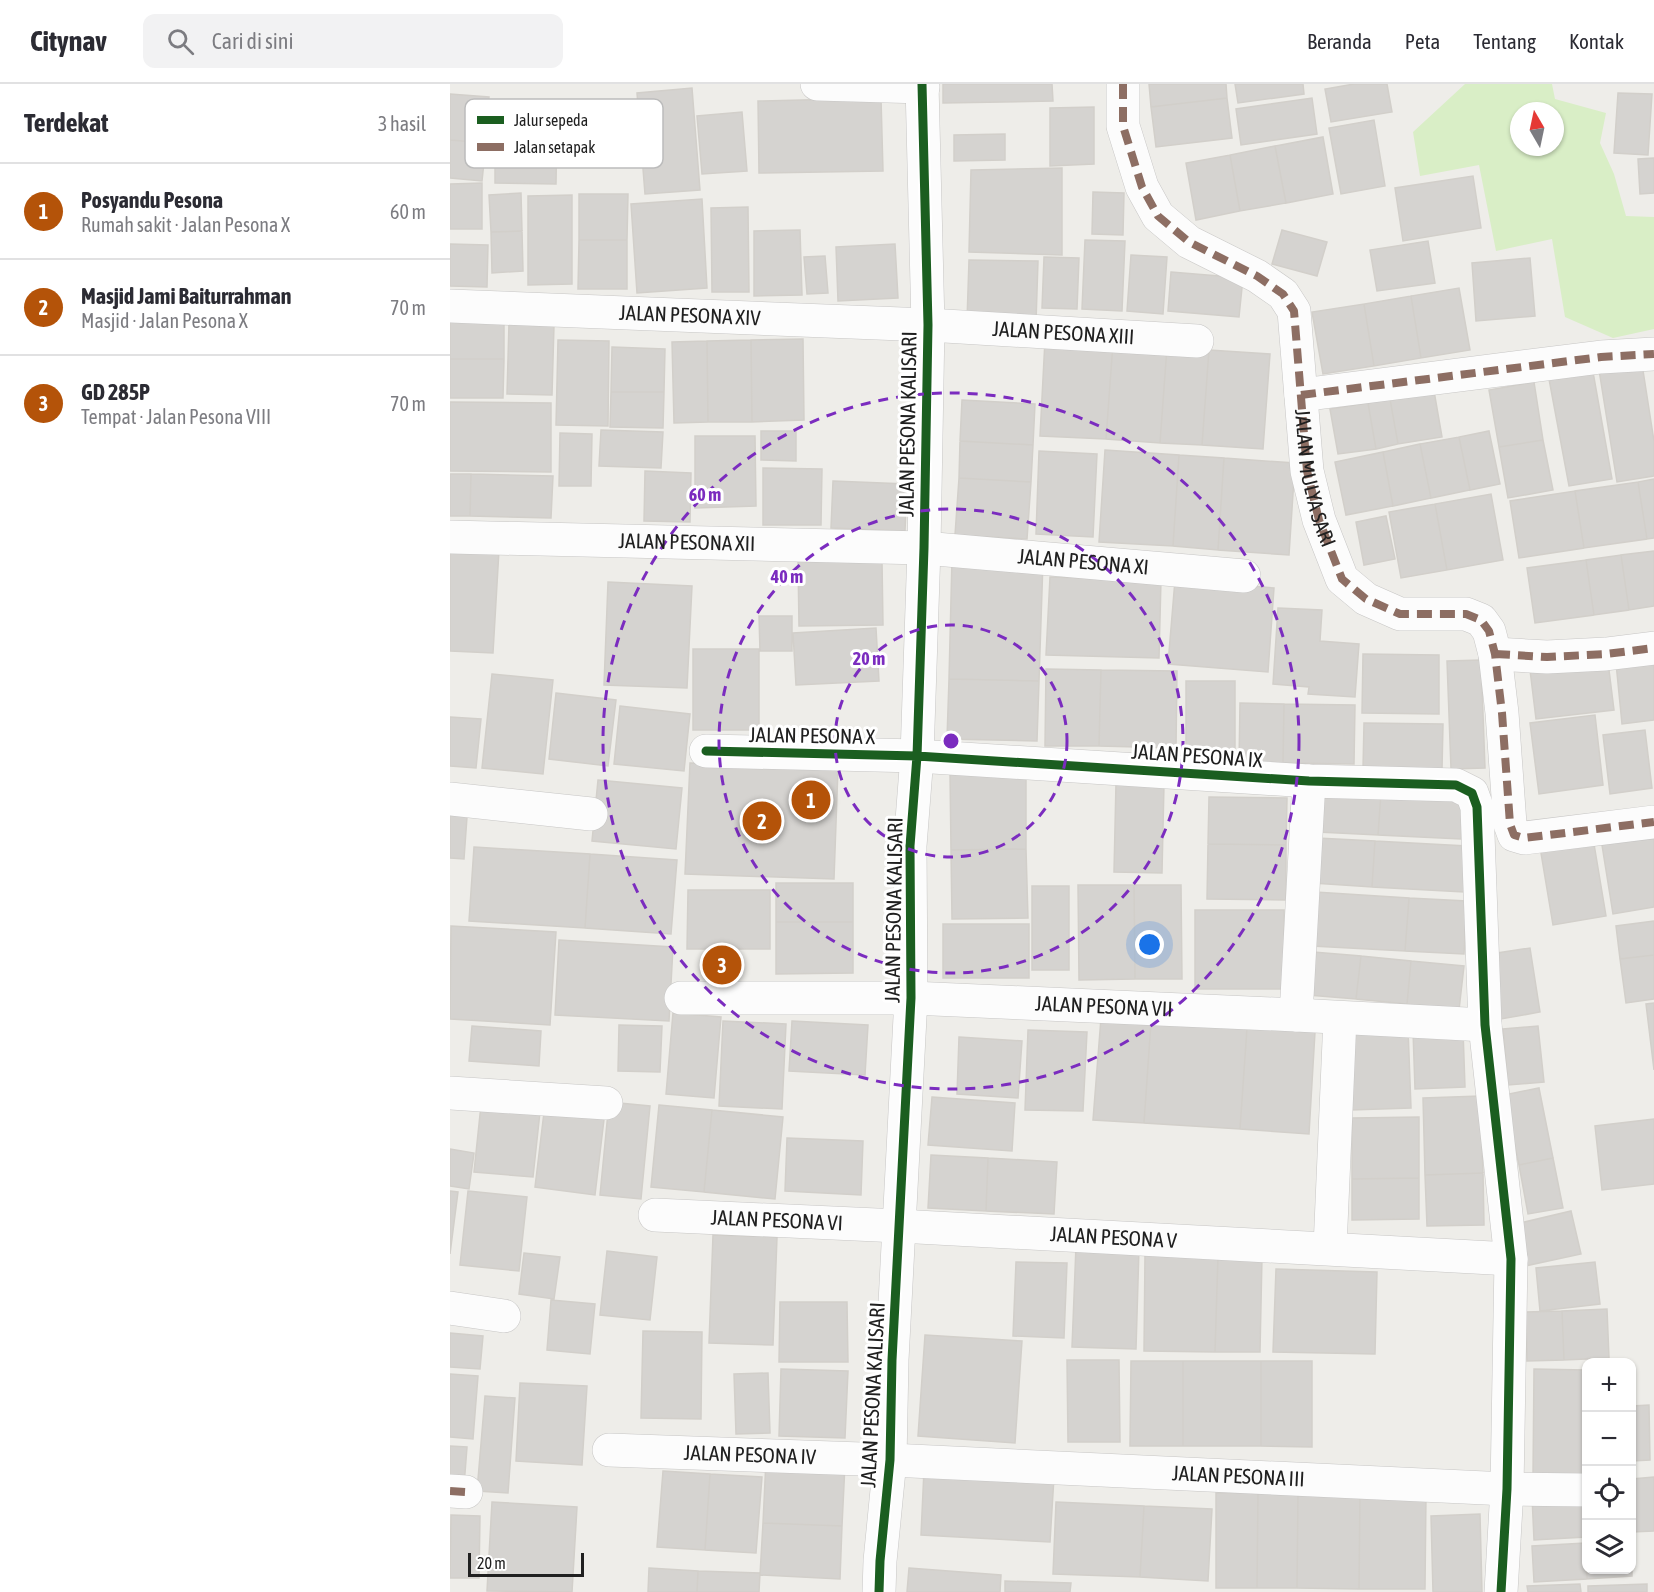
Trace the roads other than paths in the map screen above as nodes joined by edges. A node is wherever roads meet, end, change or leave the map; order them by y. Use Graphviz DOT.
graph roads {
  1 [pos="817,84"];
  2 [pos="1123,84"];
  3 [pos="923,86"];
  4 [pos="450,306"];
  5 [pos="928,324"];
  6 [pos="1197,341"];
  7 [pos="1654,354"];
  8 [pos="1301,395"];
  9 [pos="450,537"];
  10 [pos="924,548"];
  11 [pos="1244,576"];
  12 [pos="1654,648"];
  13 [pos="1495,654"];
  14 [pos="706,751"];
  15 [pos="918,756"];
  16 [pos="1309,781"];
  17 [pos="450,799"];
  18 [pos="591,814"];
  19 [pos="1654,822"];
  20 [pos="681,998"];
  21 [pos="911,998"];
  22 [pos="1296,1015"];
  23 [pos="1340,1018"];
  24 [pos="1485,1025"];
  25 [pos="450,1093"];
  26 [pos="606,1103"];
  27 [pos="655,1215"];
  28 [pos="899,1226"];
  29 [pos="1330,1248"];
  30 [pos="1511,1259"];
  31 [pos="450,1308"];
  32 [pos="504,1316"];
  33 [pos="609,1450"];
  34 [pos="890,1460"];
  35 [pos="1507,1489"];
  36 [pos="1582,1490"];
  37 [pos="879,1592"];
  38 [pos="1501,1592"];
  1 -- 3 [label="street"];
  2 -- 8 [label="street, JALAN MULYA SARI"];
  3 -- 5 [label="street, JALAN PESONA KALISARI"];
  4 -- 5 [label="street, JALAN PESONA XIV"];
  5 -- 6 [label="street, JALAN PESONA XIII"];
  5 -- 10 [label="street, JALAN PESONA KALISARI"];
  7 -- 8 [label="street"];
  8 -- 13 [label="street, JALAN MULYA SARI"];
  9 -- 10 [label="street, JALAN PESONA XII"];
  10 -- 11 [label="street, JALAN PESONA XI"];
  10 -- 15 [label="street, JALAN PESONA KALISARI"];
  12 -- 13 [label="street"];
  13 -- 19 [label="street, JALAN MULYA SARI"];
  14 -- 15 [label="street, JALAN PESONA X"];
  15 -- 16 [label="street, JALAN PESONA IX"];
  15 -- 21 [label="street, JALAN PESONA KALISARI"];
  16 -- 22 [label="street"];
  16 -- 24 [label="street, JALAN PESONA IX"];
  17 -- 18 [label="street"];
  20 -- 21 [label="street, JALAN PESONA VII"];
  21 -- 22 [label="street, JALAN PESONA VII"];
  21 -- 28 [label="street, JALAN PESONA KALISARI"];
  22 -- 23 [label="street, JALAN PESONA VII"];
  23 -- 24 [label="street, JALAN PESONA VII"];
  23 -- 29 [label="street"];
  24 -- 30 [label="street"];
  25 -- 26 [label="street"];
  27 -- 28 [label="street, JALAN PESONA VI"];
  28 -- 29 [label="street, JALAN PESONA V"];
  28 -- 34 [label="street, JALAN PESONA KALISARI"];
  29 -- 30 [label="street, JALAN PESONA V"];
  30 -- 35 [label="street"];
  31 -- 32 [label="street"];
  33 -- 34 [label="street, JALAN PESONA IV"];
  34 -- 35 [label="street, JALAN PESONA III"];
  34 -- 37 [label="street, JALAN PESONA KALISARI"];
  35 -- 36 [label="street, JALAN PESONA III"];
  35 -- 38 [label="street"];
}
